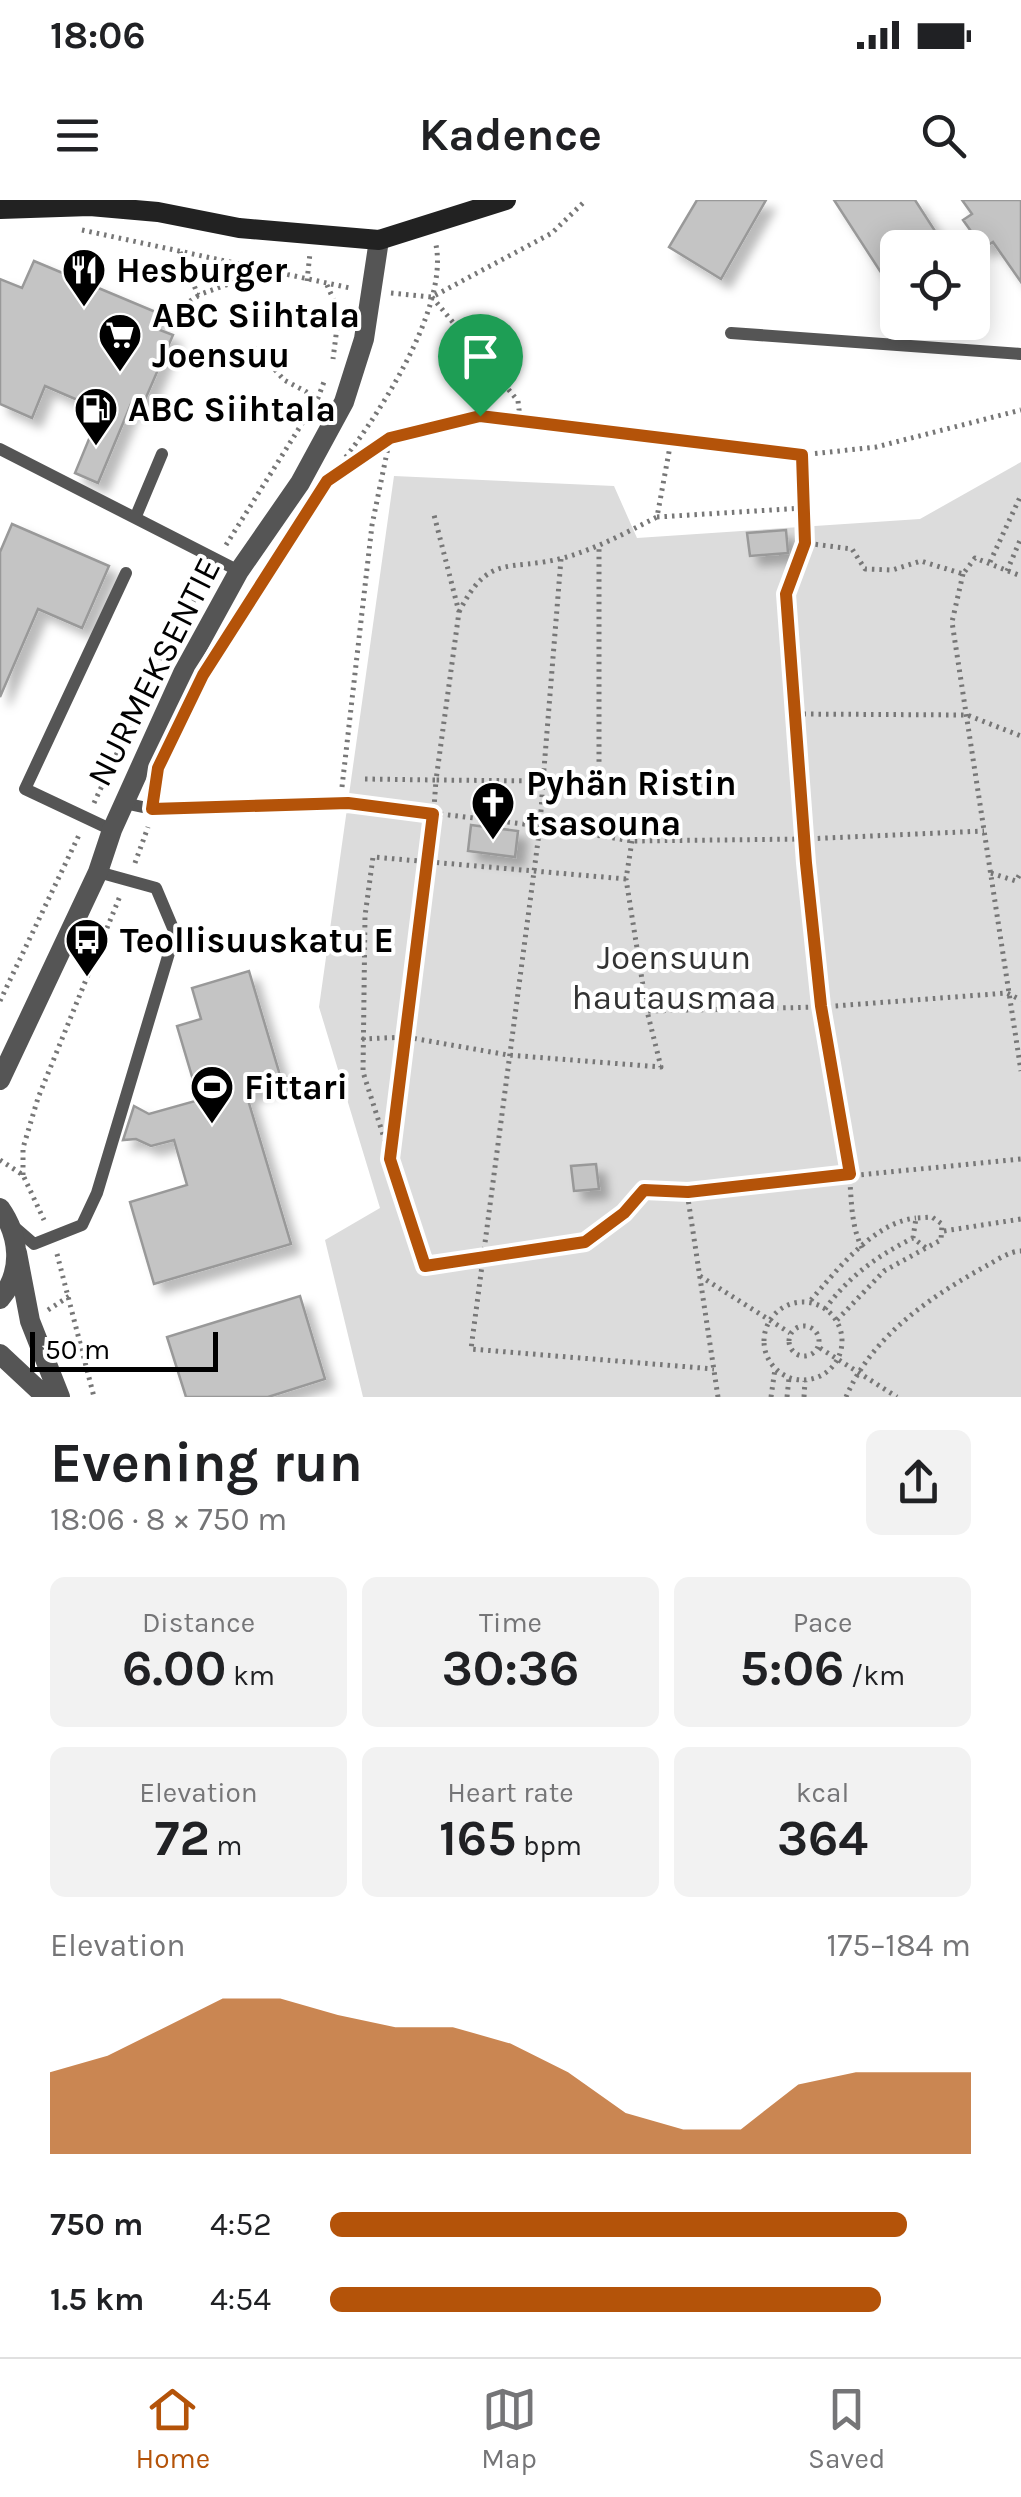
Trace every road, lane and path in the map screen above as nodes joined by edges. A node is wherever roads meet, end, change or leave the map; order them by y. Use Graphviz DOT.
graph roads {
  1 [pos="506,200"];
  2 [pos="0,210"];
  3 [pos="379,240"];
  4 [pos="180,252"];
  5 [pos="263,272"];
  6 [pos="198,296"];
  7 [pos="186,322"];
  8 [pos="732,334"];
  9 [pos="248,350"];
  10 [pos="1021,354"];
  11 [pos="318,398"];
  12 [pos="1021,410"];
  13 [pos="520,419"];
  14 [pos="390,438"];
  15 [pos="670,441"];
  16 [pos="0,449"];
  17 [pos="162,454"];
  18 [pos="802,455"];
  19 [pos="1021,495"];
  20 [pos="804,508"];
  21 [pos="433,512"];
  22 [pos="136,516"];
  23 [pos="657,516"];
  24 [pos="1021,538"];
  25 [pos="805,543"];
  26 [pos="598,546"];
  27 [pos="561,559"];
  28 [pos="276,562"];
  29 [pos="990,562"];
  30 [pos="239,571"];
  31 [pos="1007,571"];
  32 [pos="126,573"];
  33 [pos="963,574"];
  34 [pos="1021,576"];
  35 [pos="244,610"];
  36 [pos="459,612"];
  37 [pos="796,714"];
  38 [pos="966,716"];
  39 [pos="1021,736"];
  40 [pos="365,779"];
  41 [pos="436,780"];
  42 [pos="543,780"];
  43 [pos="124,803"];
  44 [pos="348,803"];
  45 [pos="152,809"];
  46 [pos="433,814"];
  47 [pos="540,826"];
  48 [pos="112,830"];
  49 [pos="984,831"];
  50 [pos="804,840"];
  51 [pos="632,841"];
  52 [pos="430,864"];
  53 [pos="532,870"];
  54 [pos="98,872"];
  55 [pos="1021,872"];
  56 [pos="991,873"];
  57 [pos="126,879"];
  58 [pos="626,879"];
  59 [pos="1019,883"];
  60 [pos="1007,993"];
  61 [pos="1021,1000"];
  62 [pos="821,1006"];
  63 [pos="647,1012"];
  64 [pos="406,1037"];
  65 [pos="362,1038"];
  66 [pos="508,1055"];
  67 [pos="1021,1071"];
  68 [pos="0,1080"];
  69 [pos="1021,1158"];
  70 [pos="390,1159"];
  71 [pos="0,1160"];
  72 [pos="850,1174"];
  73 [pos="23,1175"];
  74 [pos="688,1192"];
  75 [pos="6,1217"];
  76 [pos="916,1218"];
  77 [pos="1021,1219"];
  78 [pos="944,1231"];
  79 [pos="52,1237"];
  80 [pos="914,1238"];
  81 [pos="862,1248"];
  82 [pos="926,1248"];
  83 [pos="1021,1251"];
  84 [pos="17,1252"];
  85 [pos="484,1257"];
  86 [pos="700,1276"];
  87 [pos="0,1299"];
  88 [pos="810,1302"];
  89 [pos="825,1309"];
  90 [pos="771,1321"];
  91 [pos="836,1321"];
  92 [pos="790,1334"];
  93 [pos="818,1347"];
  94 [pos="0,1354"];
  95 [pos="838,1361"];
  96 [pos="775,1369"];
  97 [pos="714,1370"];
  98 [pos="857,1372"];
  99 [pos="789,1378"];
  100 [pos="805,1381"];
  101 [pos="46,1397"];
  102 [pos="60,1397"];
  103 [pos="94,1397"];
  104 [pos="718,1397"];
  105 [pos="770,1397"];
  106 [pos="787,1397"];
  107 [pos="804,1397"];
  108 [pos="846,1397"];
  109 [pos="897,1397"];
  1 -- 3 [label="main road"];
  2 -- 3 [label="main road"];
  3 -- 30 [label="street, NURMEKSENTIE"];
  4 -- 6 [label="path"];
  5 -- 6 [label="path"];
  6 -- 7 [label="path"];
  8 -- 10 [label="lane"];
  9 -- 11 [label="path"];
  12 -- 18 [label="path"];
  13 -- 14 [label="path"];
  13 -- 14 [label="path"];
  13 -- 15 [label="path"];
  14 -- 44 [label="path"];
  15 -- 18 [label="path"];
  15 -- 23 [label="path"];
  16 -- 22 [label="lane"];
  17 -- 22 [label="lane"];
  18 -- 20 [label="path"];
  19 -- 29 [label="path"];
  20 -- 23 [label="path"];
  20 -- 25 [label="path"];
  21 -- 36 [label="path"];
  22 -- 30 [label="lane"];
  23 -- 26 [label="path"];
  24 -- 31 [label="path"];
  25 -- 33 [label="path"];
  25 -- 37 [label="path"];
  26 -- 27 [label="path"];
  26 -- 42 [label="path"];
  27 -- 36 [label="path"];
  27 -- 42 [label="path"];
  28 -- 35 [label="path"];
  29 -- 31 [label="path"];
  29 -- 33 [label="path"];
  30 -- 43 [label="street, NURMEKSENTIE"];
  31 -- 34 [label="path"];
  32 -- 48 [label="lane"];
  33 -- 38 [label="path"];
  36 -- 41 [label="path"];
  37 -- 38 [label="path"];
  37 -- 50 [label="path"];
  38 -- 39 [label="path"];
  38 -- 49 [label="path"];
  40 -- 41 [label="path"];
  41 -- 42 [label="path"];
  41 -- 46 [label="path"];
  42 -- 47 [label="path"];
  43 -- 45 [label="lane"];
  43 -- 48 [label="street, NURMEKSENTIE"];
  44 -- 45 [label="lane"];
  44 -- 46 [label="path"];
  45 -- 57 [label="path"];
  46 -- 47 [label="path"];
  46 -- 52 [label="path"];
  47 -- 51 [label="path"];
  47 -- 53 [label="path"];
  48 -- 54 [label="street, NURMEKSENTIE"];
  49 -- 50 [label="path"];
  49 -- 56 [label="path"];
  50 -- 51 [label="path"];
  50 -- 62 [label="path"];
  51 -- 58 [label="path"];
  52 -- 53 [label="path"];
  52 -- 64 [label="path"];
  52 -- 65 [label="path"];
  53 -- 58 [label="path"];
  53 -- 66 [label="path"];
  54 -- 57 [label="lane"];
  54 -- 68 [label="street, NURMEKSENTIE"];
  55 -- 59 [label="path"];
  56 -- 59 [label="path"];
  56 -- 60 [label="path"];
  57 -- 73 [label="path"];
  57 -- 79 [label="lane"];
  58 -- 63 [label="path"];
  60 -- 61 [label="path"];
  60 -- 62 [label="path"];
  60 -- 67 [label="path"];
  62 -- 63 [label="path"];
  62 -- 72 [label="path"];
  63 -- 66 [label="path"];
  64 -- 65 [label="path"];
  64 -- 66 [label="path"];
  64 -- 70 [label="path"];
  65 -- 70 [label="path"];
  66 -- 85 [label="path"];
  69 -- 72 [label="path"];
  70 -- 85 [label="path"];
  71 -- 73 [label="path"];
  72 -- 74 [label="path"];
  72 -- 81 [label="path"];
  73 -- 79 [label="path"];
  74 -- 85 [label="path"];
  74 -- 86 [label="path"];
  75 -- 79 [label="lane"];
  75 -- 84 [label="street"];
  76 -- 78 [label="path"];
  76 -- 80 [label="path"];
  76 -- 81 [label="path"];
  77 -- 78 [label="path"];
  78 -- 82 [label="path"];
  79 -- 103 [label="path"];
  80 -- 82 [label="path"];
  80 -- 89 [label="path"];
  81 -- 88 [label="path"];
  82 -- 91 [label="path"];
  83 -- 98 [label="path"];
  84 -- 87 [label="street"];
  84 -- 102 [label="street"];
  85 -- 97 [label="path"];
  86 -- 90 [label="path"];
  86 -- 97 [label="path"];
  88 -- 89 [label="path"];
  88 -- 90 [label="path"];
  89 -- 91 [label="path"];
  90 -- 92 [label="path"];
  90 -- 96 [label="path"];
  91 -- 95 [label="path"];
  92 -- 93 [label="path"];
  92 -- 93 [label="path"];
  93 -- 95 [label="path"];
  94 -- 101 [label="street"];
  95 -- 98 [label="path"];
  95 -- 100 [label="path"];
  96 -- 99 [label="path"];
  96 -- 105 [label="path"];
  97 -- 104 [label="path"];
  98 -- 108 [label="path"];
  98 -- 109 [label="path"];
  99 -- 100 [label="path"];
  99 -- 106 [label="path"];
  100 -- 107 [label="path"];
}
